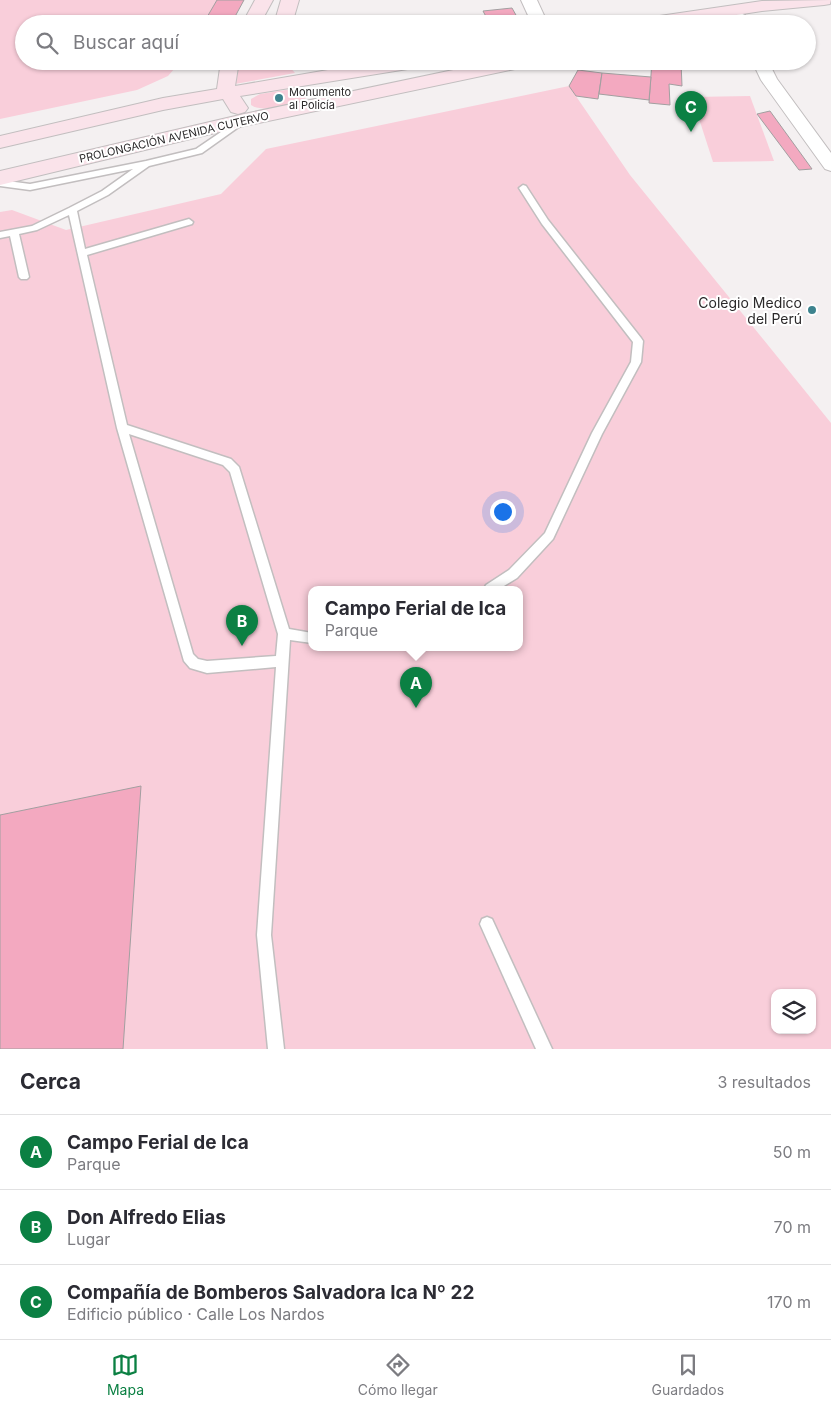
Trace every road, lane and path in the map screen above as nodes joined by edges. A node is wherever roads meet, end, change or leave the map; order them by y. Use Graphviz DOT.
graph roads {
  1 [pos="264,0"];
  2 [pos="290,0"];
  3 [pos="529,0"];
  4 [pos="824,0"];
  5 [pos="831,11"];
  6 [pos="256,15"];
  7 [pos="286,15"];
  8 [pos="536,15"];
  9 [pos="700,15"];
  10 [pos="795,15"];
  11 [pos="228,70"];
  12 [pos="310,70"];
  13 [pos="363,70"];
  14 [pos="481,70"];
  15 [pos="764,70"];
  16 [pos="318,77"];
  17 [pos="227,93"];
  18 [pos="332,101"];
  19 [pos="244,120"];
  20 [pos="0,142"];
  21 [pos="146,164"];
  22 [pos="831,164"];
  23 [pos="0,178"];
  24 [pos="0,183"];
  25 [pos="523,188"];
  26 [pos="72,210"];
  27 [pos="189,222"];
  28 [pos="14,233"];
  29 [pos="0,235"];
  30 [pos="82,253"];
  31 [pos="24,277"];
  32 [pos="122,428"];
  33 [pos="495,586"];
  34 [pos="284,634"];
  35 [pos="308,637"];
  36 [pos="283,661"];
  37 [pos="487,924"];
  38 [pos="276,1049"];
  39 [pos="544,1049"];
  1 -- 6 [label="street"];
  2 -- 7 [label="street"];
  3 -- 8 [label="street"];
  4 -- 9 [label="street"];
  5 -- 10 [label="street"];
  11 -- 17 [label="street"];
  12 -- 16 [label="street"];
  13 -- 16 [label="street"];
  14 -- 18 [label="street, PROLONGACIÓN AVENIDA CUTERVO"];
  15 -- 22 [label="street"];
  16 -- 17 [label="street"];
  16 -- 18 [label="street"];
  17 -- 19 [label="street"];
  17 -- 20 [label="street"];
  18 -- 19 [label="street, PROLONGACIÓN AVENIDA CUTERVO"];
  19 -- 21 [label="lane"];
  19 -- 23 [label="street, PROLONGACIÓN AVENIDA CUTERVO"];
  21 -- 24 [label="lane"];
  21 -- 26 [label="lane"];
  25 -- 33 [label="lane"];
  26 -- 28 [label="lane"];
  26 -- 30 [label="lane"];
  27 -- 30 [label="lane"];
  28 -- 29 [label="lane"];
  28 -- 31 [label="lane"];
  30 -- 32 [label="lane"];
  32 -- 34 [label="lane"];
  32 -- 36 [label="lane"];
  34 -- 35 [label="lane"];
  34 -- 36 [label="lane"];
  36 -- 38 [label="lane"];
  37 -- 39 [label="lane"];
}
